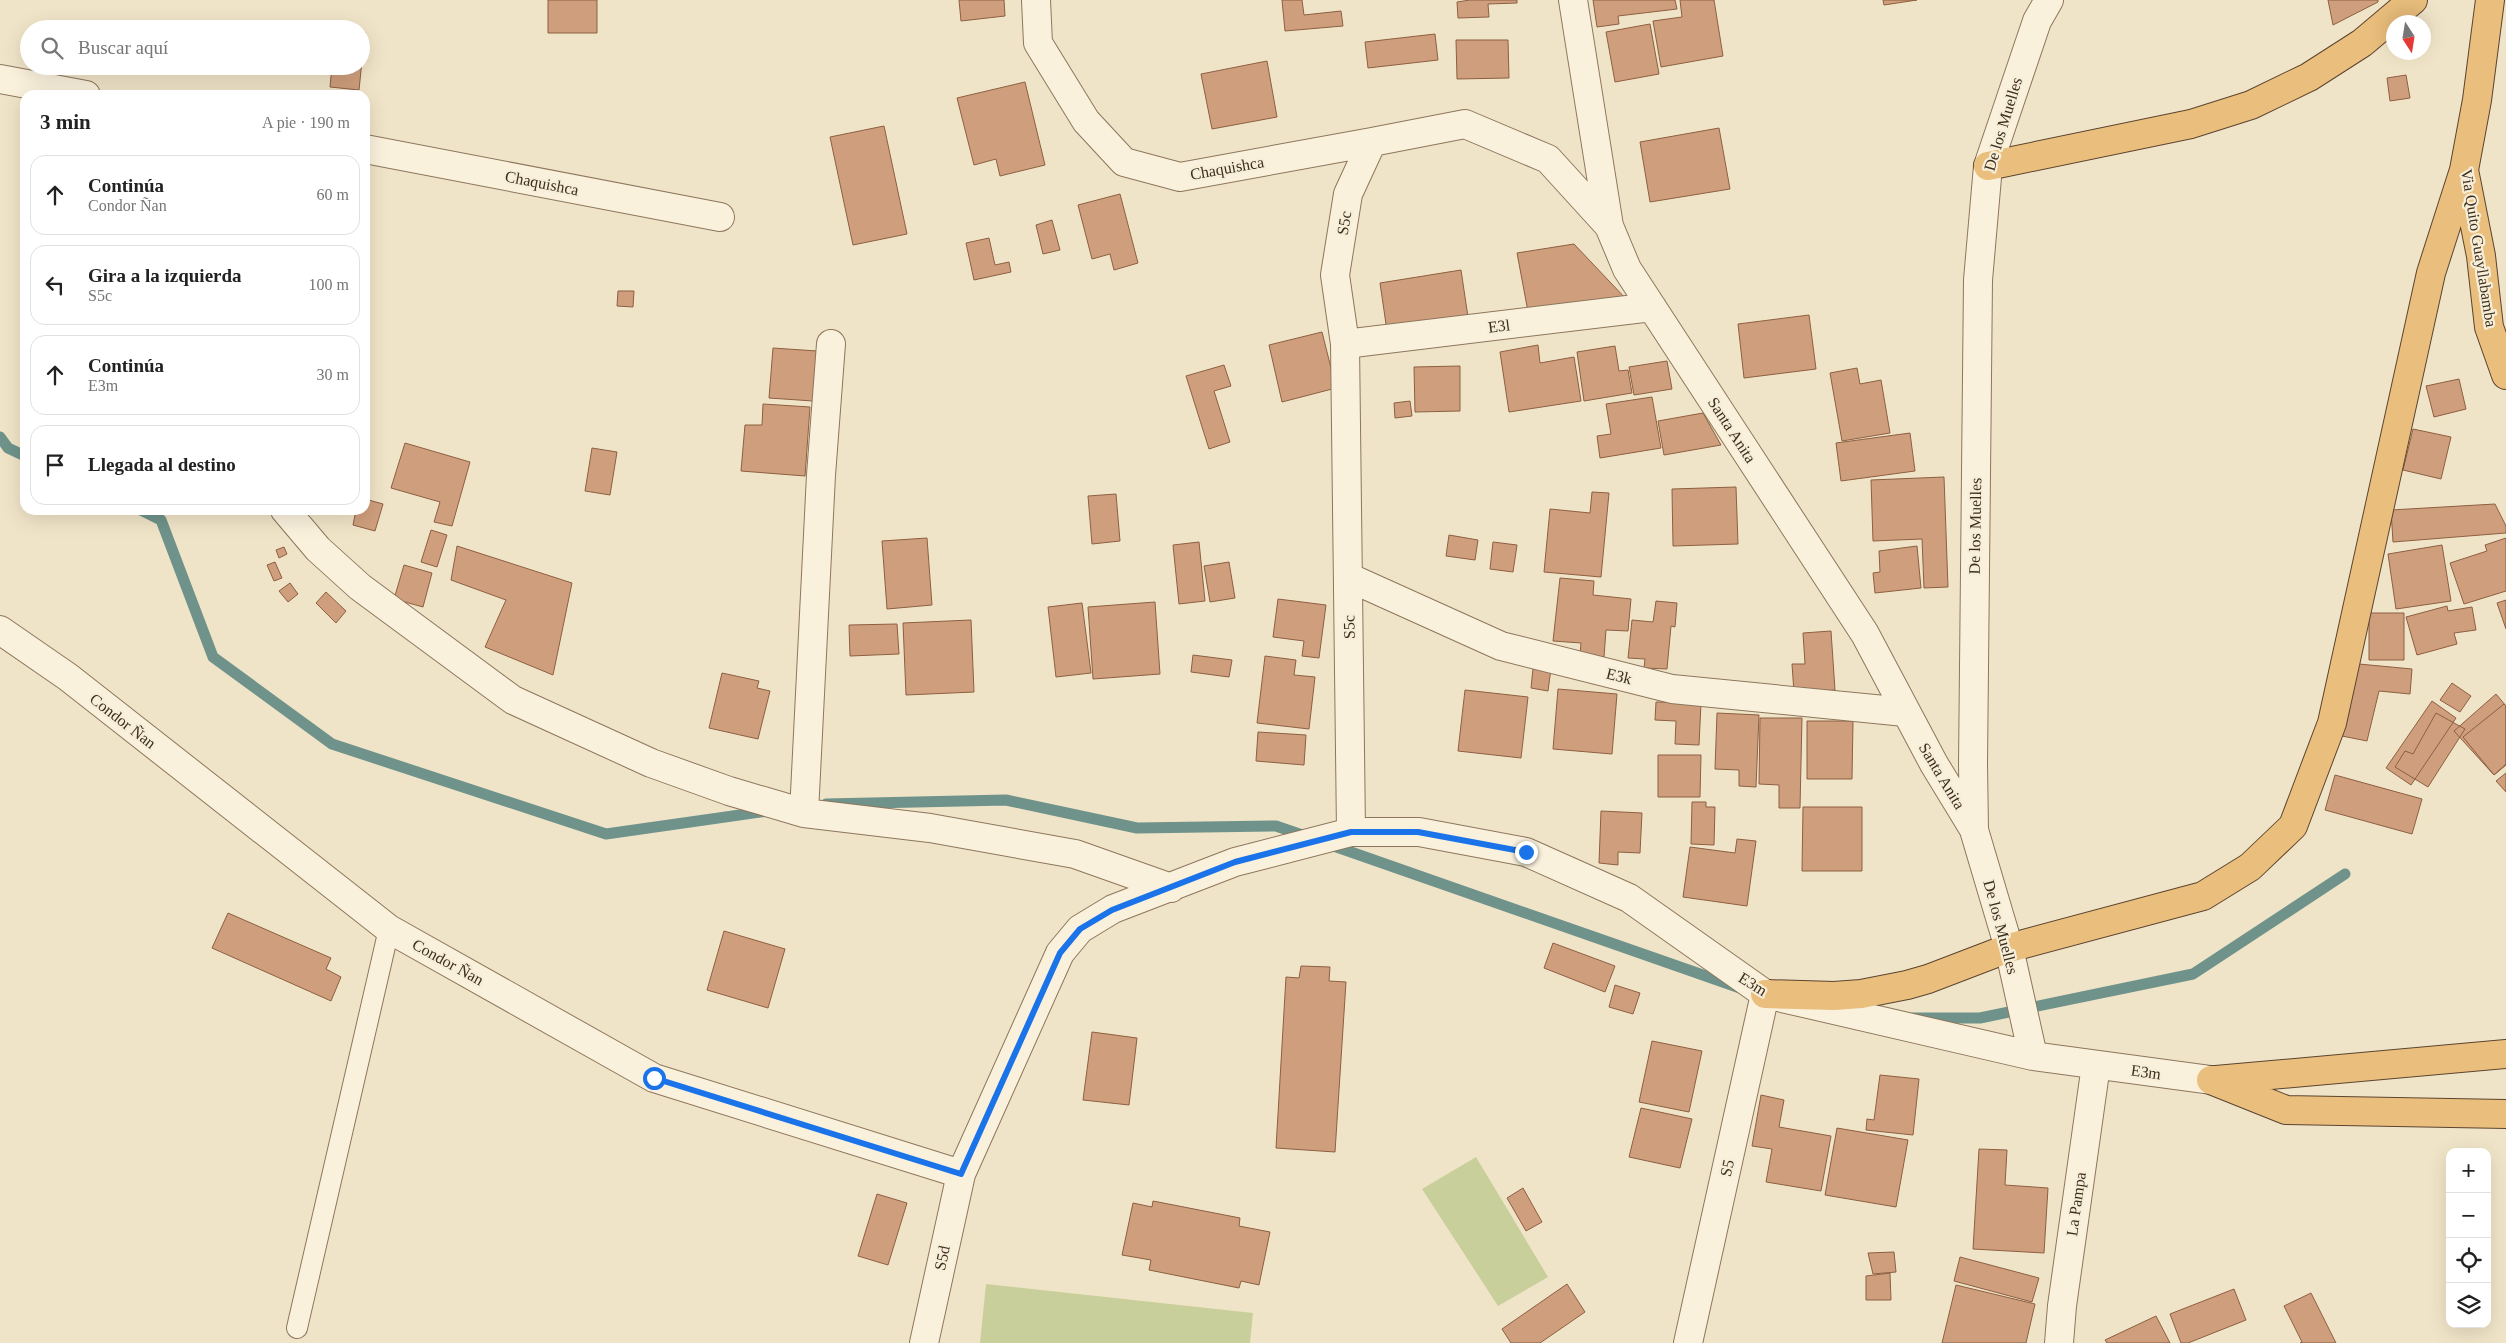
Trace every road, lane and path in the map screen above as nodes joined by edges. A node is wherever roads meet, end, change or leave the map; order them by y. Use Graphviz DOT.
graph roads {
  1 [pos="1036,0"];
  2 [pos="1573,0"];
  3 [pos="2049,0"];
  4 [pos="2413,0"];
  5 [pos="2490,0"];
  6 [pos="0,78"];
  7 [pos="61,90"];
  8 [pos="1372,142"];
  9 [pos="370,150"];
  10 [pos="1988,166"];
  11 [pos="2464,170"];
  12 [pos="720,217"];
  13 [pos="1609,226"];
  14 [pos="1652,307"];
  15 [pos="831,344"];
  16 [pos="1345,344"];
  17 [pos="2506,375"];
  18 [pos="289,515"];
  19 [pos="1348,577"];
  20 [pos="0,630"];
  21 [pos="1905,712"];
  22 [pos="804,813"];
  23 [pos="1974,830"];
  24 [pos="1351,832"];
  25 [pos="1172,888"];
  26 [pos="389,929"];
  27 [pos="2009,948"];
  28 [pos="1765,994"];
  29 [pos="2506,1054"];
  30 [pos="2033,1056"];
  31 [pos="2096,1065"];
  32 [pos="2211,1080"];
  33 [pos="2506,1114"];
  34 [pos="961,1174"];
  35 [pos="297,1328"];
  36 [pos="924,1343"];
  37 [pos="1688,1343"];
  38 [pos="2059,1343"];
  1 -- 8 [label="street, Chaquishca"];
  2 -- 13 [label="street, Santa Anita"];
  3 -- 10 [label="street, De los Muelles"];
  4 -- 10 [label="highway"];
  5 -- 11 [label="highway, Via Quito Guayllabamba"];
  6 -- 7 [label="street"];
  8 -- 13 [label="street"];
  8 -- 16 [label="street, S5c"];
  9 -- 12 [label="street, Chaquishca"];
  10 -- 23 [label="street, De los Muelles"];
  11 -- 17 [label="highway, Via Quito Guayllabamba"];
  11 -- 27 [label="highway"];
  13 -- 14 [label="street, Santa Anita"];
  14 -- 16 [label="street, E3l"];
  14 -- 21 [label="street, Santa Anita"];
  15 -- 22 [label="street"];
  16 -- 19 [label="street, S5c"];
  18 -- 22 [label="street"];
  19 -- 21 [label="street, E3k"];
  19 -- 24 [label="street, S5c"];
  20 -- 26 [label="street, Condor Ñan"];
  21 -- 23 [label="street, Santa Anita"];
  22 -- 25 [label="street"];
  23 -- 27 [label="street, De los Muelles"];
  24 -- 25 [label="street"];
  24 -- 28 [label="street, E3m"];
  25 -- 34 [label="street"];
  26 -- 34 [label="street, Condor Ñan"];
  26 -- 35 [label="lane"];
  27 -- 28 [label="highway"];
  27 -- 30 [label="street, De los Muelles"];
  28 -- 30 [label="street, E3m"];
  28 -- 37 [label="street, S5"];
  29 -- 32 [label="highway"];
  30 -- 31 [label="street, E3m"];
  31 -- 32 [label="street, E3m"];
  31 -- 38 [label="street, La Pampa"];
  32 -- 33 [label="highway"];
  34 -- 36 [label="street, S5d"];
}
